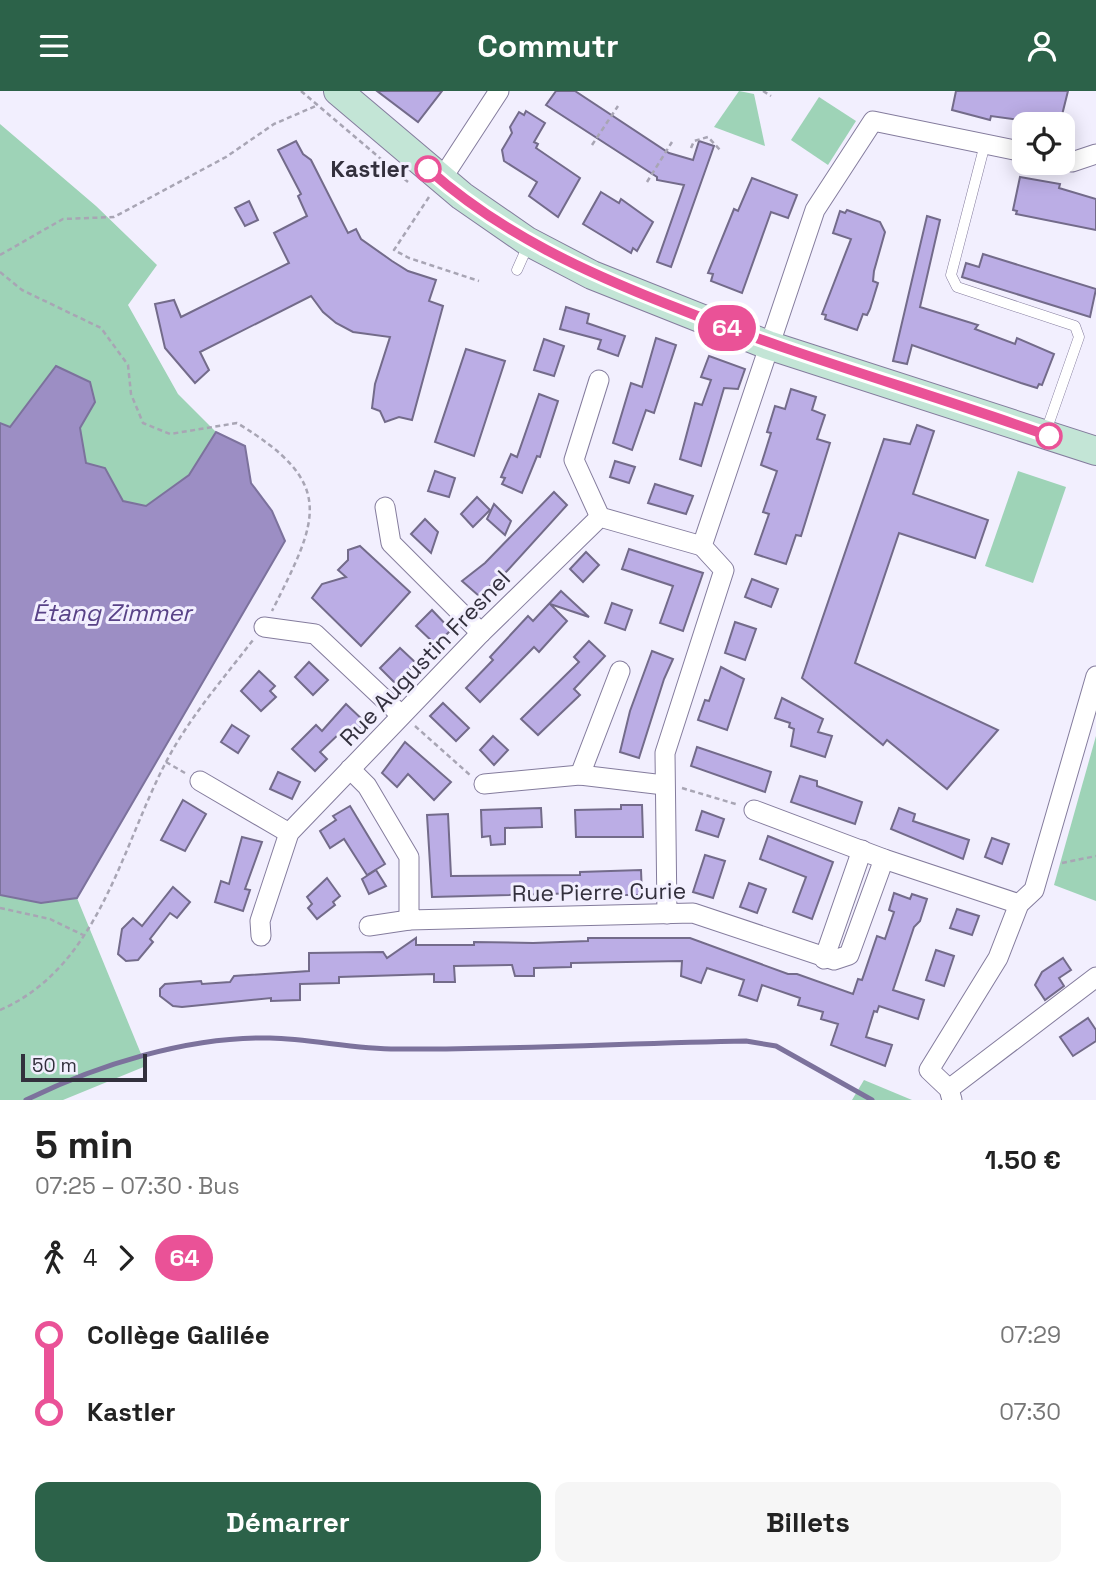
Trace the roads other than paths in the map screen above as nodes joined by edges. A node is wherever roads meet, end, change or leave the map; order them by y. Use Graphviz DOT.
graph roads {
  1 [pos="499,91"];
  2 [pos="328,98"];
  3 [pos="985,144"];
  4 [pos="1012,150"];
  5 [pos="1096,155"];
  6 [pos="1075,161"];
  7 [pos="441,180"];
  8 [pos="529,242"];
  9 [pos="517,270"];
  10 [pos="768,345"];
  11 [pos="599,380"];
  12 [pos="1045,434"];
  13 [pos="1096,451"];
  14 [pos="385,506"];
  15 [pos="600,517"];
  16 [pos="702,546"];
  17 [pos="264,627"];
  18 [pos="481,633"];
  19 [pos="620,671"];
  20 [pos="1096,676"];
  21 [pos="401,715"];
  22 [pos="350,769"];
  23 [pos="580,775"];
  24 [pos="200,781"];
  25 [pos="484,784"];
  26 [pos="664,785"];
  27 [pos="754,810"];
  28 [pos="289,833"];
  29 [pos="862,850"];
  30 [pos="884,859"];
  31 [pos="1019,904"];
  32 [pos="667,914"];
  33 [pos="409,920"];
  34 [pos="369,926"];
  35 [pos="261,936"];
  36 [pos="824,959"];
  37 [pos="1096,977"];
  38 [pos="951,1095"];
  1 -- 7 [label="street"];
  2 -- 7 [label="street"];
  3 -- 4 [label="street"];
  3 -- 10 [label="street"];
  3 -- 12 [label="lane"];
  5 -- 6 [label="street"];
  7 -- 8 [label="street"];
  8 -- 9 [label="lane"];
  8 -- 10 [label="street"];
  10 -- 12 [label="street"];
  10 -- 16 [label="street"];
  11 -- 15 [label="street"];
  12 -- 13 [label="street"];
  14 -- 18 [label="street"];
  15 -- 16 [label="street"];
  15 -- 18 [label="street, Rue Augustin Fresnel"];
  16 -- 26 [label="street"];
  17 -- 21 [label="street"];
  18 -- 21 [label="street, Rue Augustin Fresnel"];
  19 -- 23 [label="street"];
  20 -- 31 [label="street"];
  21 -- 22 [label="street, Rue Augustin Fresnel"];
  22 -- 28 [label="street, Rue Augustin Fresnel"];
  22 -- 33 [label="street"];
  23 -- 25 [label="street"];
  23 -- 26 [label="street"];
  24 -- 28 [label="street"];
  26 -- 32 [label="street"];
  27 -- 29 [label="street"];
  28 -- 35 [label="street, Rue Augustin Fresnel"];
  29 -- 30 [label="street"];
  29 -- 36 [label="street"];
  30 -- 31 [label="street"];
  30 -- 36 [label="street, Rue Pierre Curie"];
  31 -- 38 [label="street"];
  32 -- 33 [label="street, Rue Pierre Curie"];
  32 -- 36 [label="street, Rue Pierre Curie"];
  33 -- 34 [label="street, Rue Pierre Curie"];
  37 -- 38 [label="street"];
}
